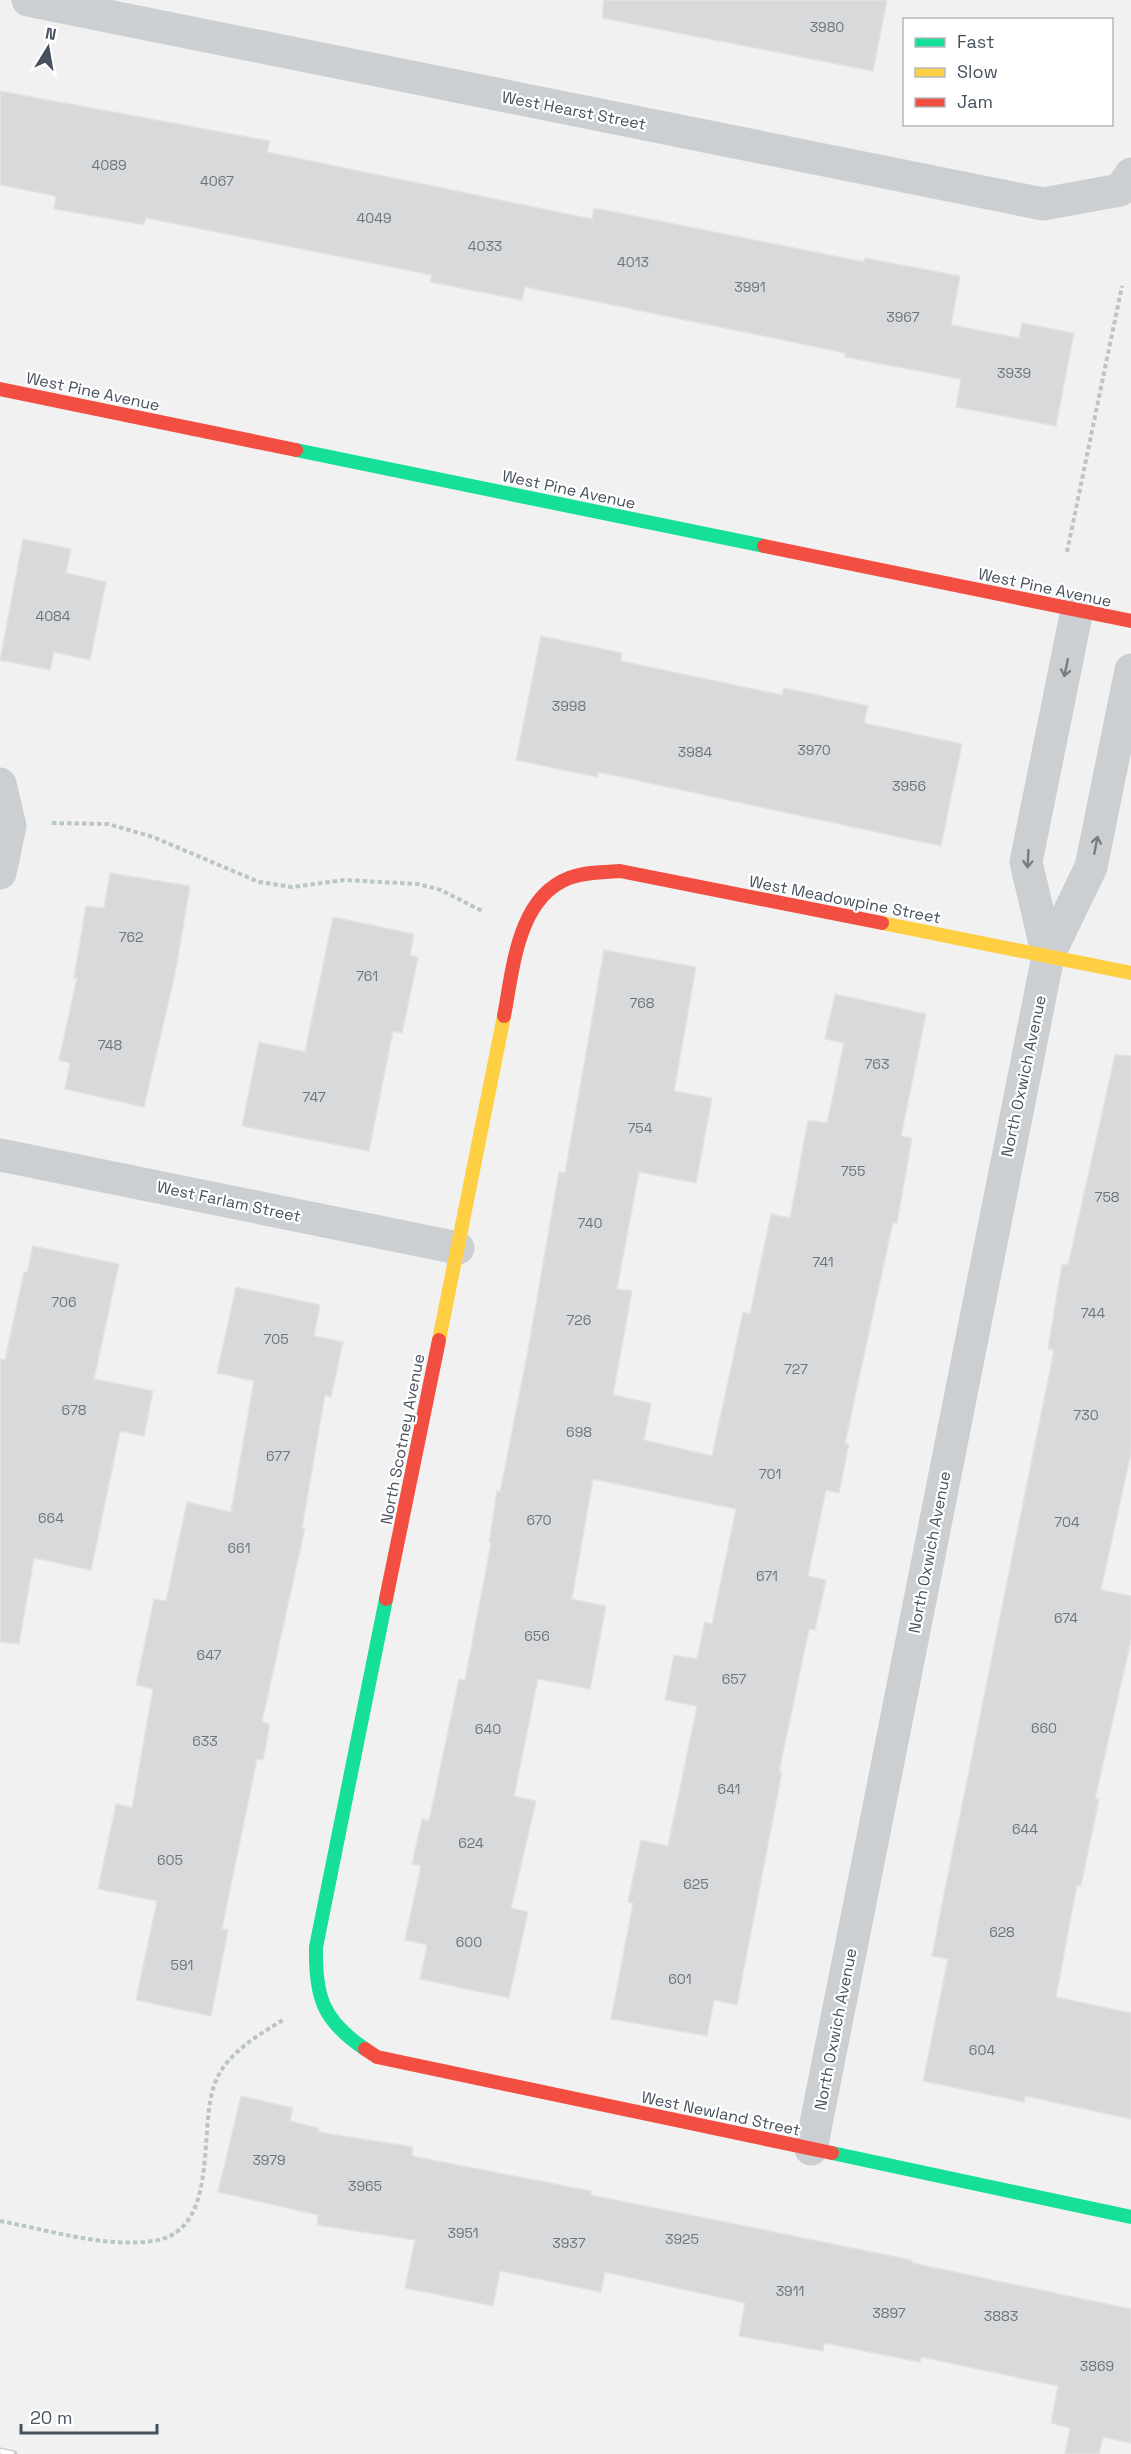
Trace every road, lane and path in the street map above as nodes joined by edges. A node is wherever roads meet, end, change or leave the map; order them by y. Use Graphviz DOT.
graph roads {
  1 [pos="28,0"];
  2 [pos="1126,182"];
  3 [pos="1122,285"];
  4 [pos="0,389"];
  5 [pos="1067,552"];
  6 [pos="1077,610"];
  7 [pos="1131,621"];
  8 [pos="1131,670"];
  9 [pos="0,784"];
  10 [pos="52,823"];
  11 [pos="0,873"];
  12 [pos="553,885"];
  13 [pos="482,911"];
  14 [pos="1048,956"];
  15 [pos="1131,973"];
  16 [pos="0,1155"];
  17 [pos="458,1248"];
  18 [pos="321,2008"];
  19 [pos="282,2020"];
  20 [pos="811,2149"];
  21 [pos="1131,2217"];
  22 [pos="0,2221"];
  1 -- 2 [label="street, West Hearst Street"];
  3 -- 5 [label="path"];
  4 -- 6 [label="street, West Pine Avenue"];
  6 -- 7 [label="street, West Pine Avenue"];
  6 -- 14 [label="street, North Oxwich Avenue, one-way"];
  14 -- 8 [label="street, North Oxwich Avenue, one-way"];
  9 -- 11 [label="street"];
  10 -- 13 [label="path"];
  12 -- 14 [label="street, West Meadowpine Street"];
  12 -- 17 [label="street, North Scotney Avenue"];
  14 -- 15 [label="street, West Meadowpine Street"];
  14 -- 20 [label="street, North Oxwich Avenue"];
  16 -- 17 [label="street, West Farlam Street"];
  17 -- 18 [label="street, North Scotney Avenue"];
  18 -- 20 [label="street, West Newland Street"];
  19 -- 22 [label="path"];
  20 -- 21 [label="street, West Newland Street"];
}
